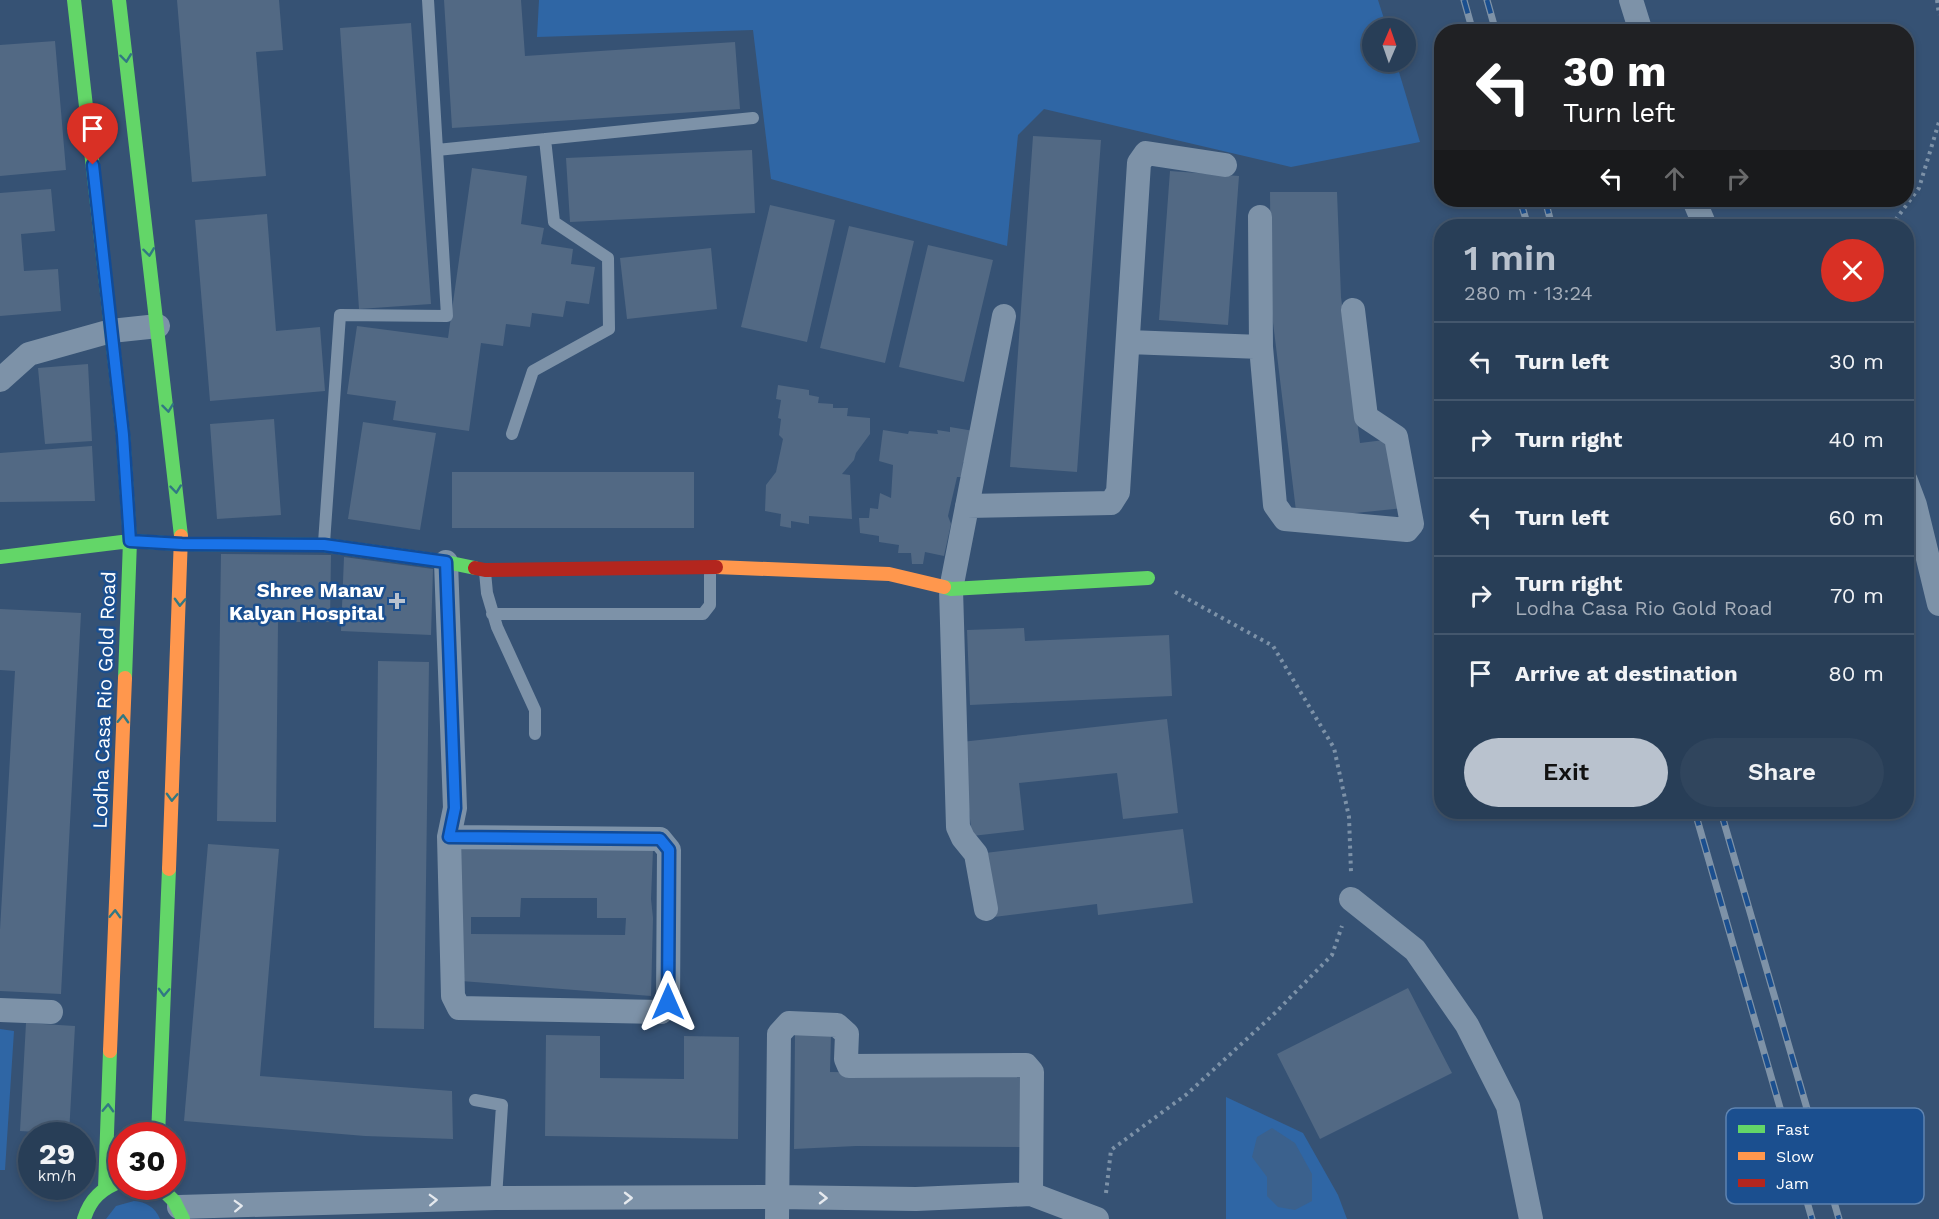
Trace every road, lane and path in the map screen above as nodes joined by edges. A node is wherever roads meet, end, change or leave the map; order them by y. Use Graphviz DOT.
graph roads {
  1 [pos="74,0"];
  2 [pos="119,0"];
  3 [pos="428,0"];
  4 [pos="1631,0"];
  5 [pos="1937,0"];
  6 [pos="1939,15"];
  7 [pos="1638,24"];
  8 [pos="753,118"];
  9 [pos="1939,122"];
  10 [pos="545,139"];
  11 [pos="437,150"];
  12 [pos="1225,165"];
  13 [pos="1914,195"];
  14 [pos="1260,217"];
  15 [pos="1353,310"];
  16 [pos="1004,316"];
  17 [pos="158,326"];
  18 [pos="111,331"];
  19 [pos="1128,342"];
  20 [pos="1261,346"];
  21 [pos="0,380"];
  22 [pos="512,434"];
  23 [pos="1914,502"];
  24 [pos="967,506"];
  25 [pos="130,541"];
  26 [pos="182,544"];
  27 [pos="324,545"];
  28 [pos="0,556"];
  29 [pos="446,562"];
  30 [pos="710,567"];
  31 [pos="485,570"];
  32 [pos="1148,578"];
  33 [pos="951,589"];
  34 [pos="1939,604"];
  35 [pos="492,614"];
  36 [pos="535,734"];
  37 [pos="449,837"];
  38 [pos="1352,899"];
  39 [pos="986,909"];
  40 [pos="0,1010"];
  41 [pos="51,1012"];
  42 [pos="474,1100"];
  43 [pos="160,1122"];
  44 [pos="108,1187"];
  45 [pos="105,1188"];
  46 [pos="1031,1194"];
  47 [pos="1106,1196"];
  48 [pos="496,1208"];
  49 [pos="777,1208"];
  50 [pos="916,1209"];
  51 [pos="181,1213"];
  52 [pos="84,1219"];
  53 [pos="1097,1219"];
  54 [pos="1531,1219"];
  1 -- 18 [label="street, Lodha Casa Rio Gold Road"];
  2 -- 17 [label="street, one-way"];
  3 -- 11 [label="lane"];
  4 -- 7 [label="street"];
  5 -- 6 [label="path"];
  8 -- 10 [label="lane"];
  9 -- 13 [label="path"];
  10 -- 11 [label="lane"];
  10 -- 22 [label="lane"];
  11 -- 27 [label="lane"];
  12 -- 19 [label="street"];
  14 -- 20 [label="street"];
  15 -- 20 [label="street"];
  16 -- 24 [label="street"];
  17 -- 18 [label="street"];
  17 -- 26 [label="street, one-way"];
  18 -- 21 [label="street"];
  18 -- 25 [label="street, Lodha Casa Rio Gold Road"];
  19 -- 20 [label="street"];
  19 -- 24 [label="street"];
  23 -- 34 [label="street"];
  24 -- 33 [label="street"];
  25 -- 26 [label="street"];
  25 -- 28 [label="street"];
  45 -- 25 [label="street, Lodha Casa Rio Gold Road, one-way"];
  26 -- 27 [label="street"];
  26 -- 43 [label="street, one-way"];
  27 -- 29 [label="street"];
  29 -- 31 [label="street"];
  29 -- 37 [label="street"];
  30 -- 31 [label="street"];
  30 -- 33 [label="street"];
  30 -- 35 [label="lane"];
  31 -- 35 [label="lane"];
  32 -- 33 [label="street"];
  32 -- 38 [label="path"];
  33 -- 39 [label="street"];
  35 -- 36 [label="lane"];
  37 -- 37 [label="street"];
  38 -- 47 [label="path"];
  38 -- 54 [label="street"];
  40 -- 41 [label="street"];
  42 -- 48 [label="lane"];
  44 -- 45 [label="street"];
  45 -- 52 [label="street"];
  46 -- 49 [label="street"];
  46 -- 50 [label="street"];
  46 -- 53 [label="street"];
  48 -- 49 [label="street, one-way"];
  51 -- 48 [label="street, one-way"];
  49 -- 50 [label="street, one-way"];
}
